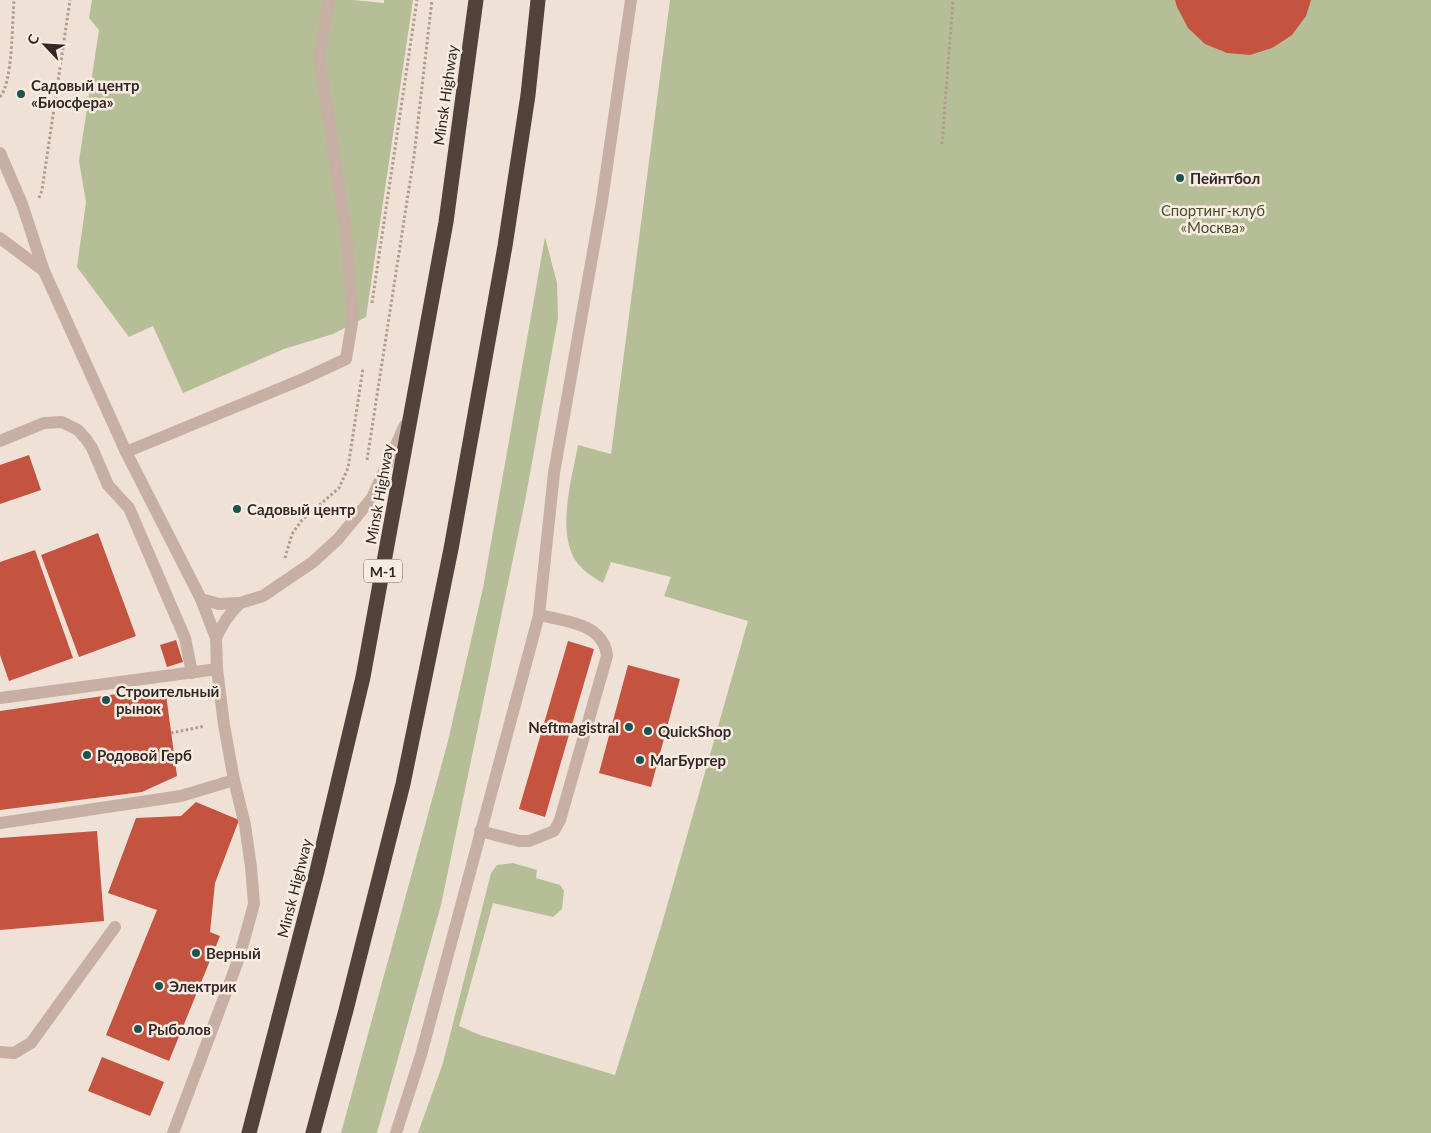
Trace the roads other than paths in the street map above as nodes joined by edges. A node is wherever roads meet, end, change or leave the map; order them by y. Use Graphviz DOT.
graph roads {
  1 [pos="329,0"];
  2 [pos="476,0"];
  3 [pos="538,0"];
  4 [pos="631,0"];
  5 [pos="0,153"];
  6 [pos="0,238"];
  7 [pos="44,271"];
  8 [pos="413,406"];
  9 [pos="0,441"];
  10 [pos="126,452"];
  11 [pos="201,599"];
  12 [pos="240,603"];
  13 [pos="539,614"];
  14 [pos="216,638"];
  15 [pos="217,669"];
  16 [pos="192,673"];
  17 [pos="0,698"];
  18 [pos="234,780"];
  19 [pos="0,823"];
  20 [pos="480,831"];
  21 [pos="115,927"];
  22 [pos="0,1052"];
  23 [pos="173,1133"];
  24 [pos="249,1133"];
  25 [pos="314,1133"];
  26 [pos="396,1133"];
  1 -- 10 [label="street"];
  2 -- 8 [label="highway, Minsk Highway / М-1"];
  3 -- 25 [label="highway"];
  4 -- 13 [label="street"];
  5 -- 7 [label="street"];
  6 -- 7 [label="street"];
  7 -- 10 [label="street"];
  8 -- 12 [label="street"];
  8 -- 24 [label="highway, Minsk Highway / М-1"];
  9 -- 16 [label="street"];
  10 -- 11 [label="street"];
  11 -- 12 [label="street"];
  11 -- 14 [label="street"];
  12 -- 14 [label="street"];
  13 -- 20 [label="street"];
  13 -- 20 [label="street"];
  14 -- 15 [label="street"];
  15 -- 16 [label="street"];
  15 -- 18 [label="street"];
  16 -- 17 [label="street"];
  18 -- 19 [label="street"];
  18 -- 23 [label="street"];
  20 -- 26 [label="street"];
  21 -- 22 [label="street"];
}
